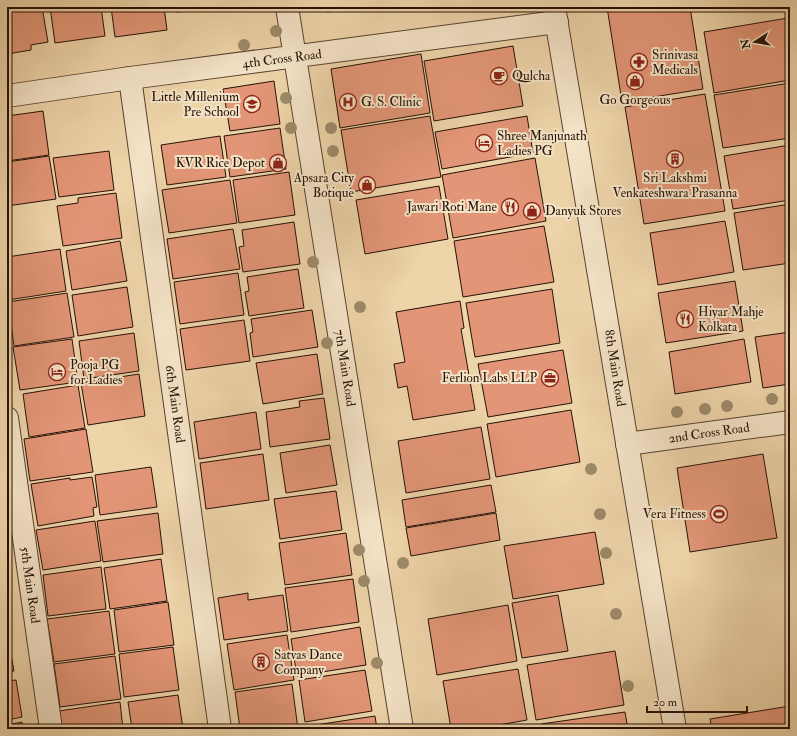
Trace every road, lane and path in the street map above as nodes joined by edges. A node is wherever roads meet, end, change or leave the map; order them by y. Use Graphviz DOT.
graph roads {
  1 [pos="287,7"];
  2 [pos="556,15"];
  3 [pos="295,57"];
  4 [pos="130,78"];
  5 [pos="7,96"];
  6 [pos="7,418"];
  7 [pos="790,422"];
  8 [pos="627,444"];
  9 [pos="51,729"];
  10 [pos="220,729"];
  11 [pos="402,729"];
  12 [pos="675,729"];
  1 -- 3 [label="street, 7th Main Road"];
  2 -- 3 [label="street, 4th Cross Road"];
  2 -- 8 [label="street, 8th Main Road"];
  3 -- 4 [label="street, 4th Cross Road"];
  3 -- 11 [label="street, 7th Main Road"];
  4 -- 5 [label="street, 4th Cross Road"];
  4 -- 10 [label="street, 6th Main Road"];
  6 -- 9 [label="street, 5th Main Road"];
  7 -- 8 [label="street, 2nd Cross Road"];
  8 -- 12 [label="street, 8th Main Road"];
}
